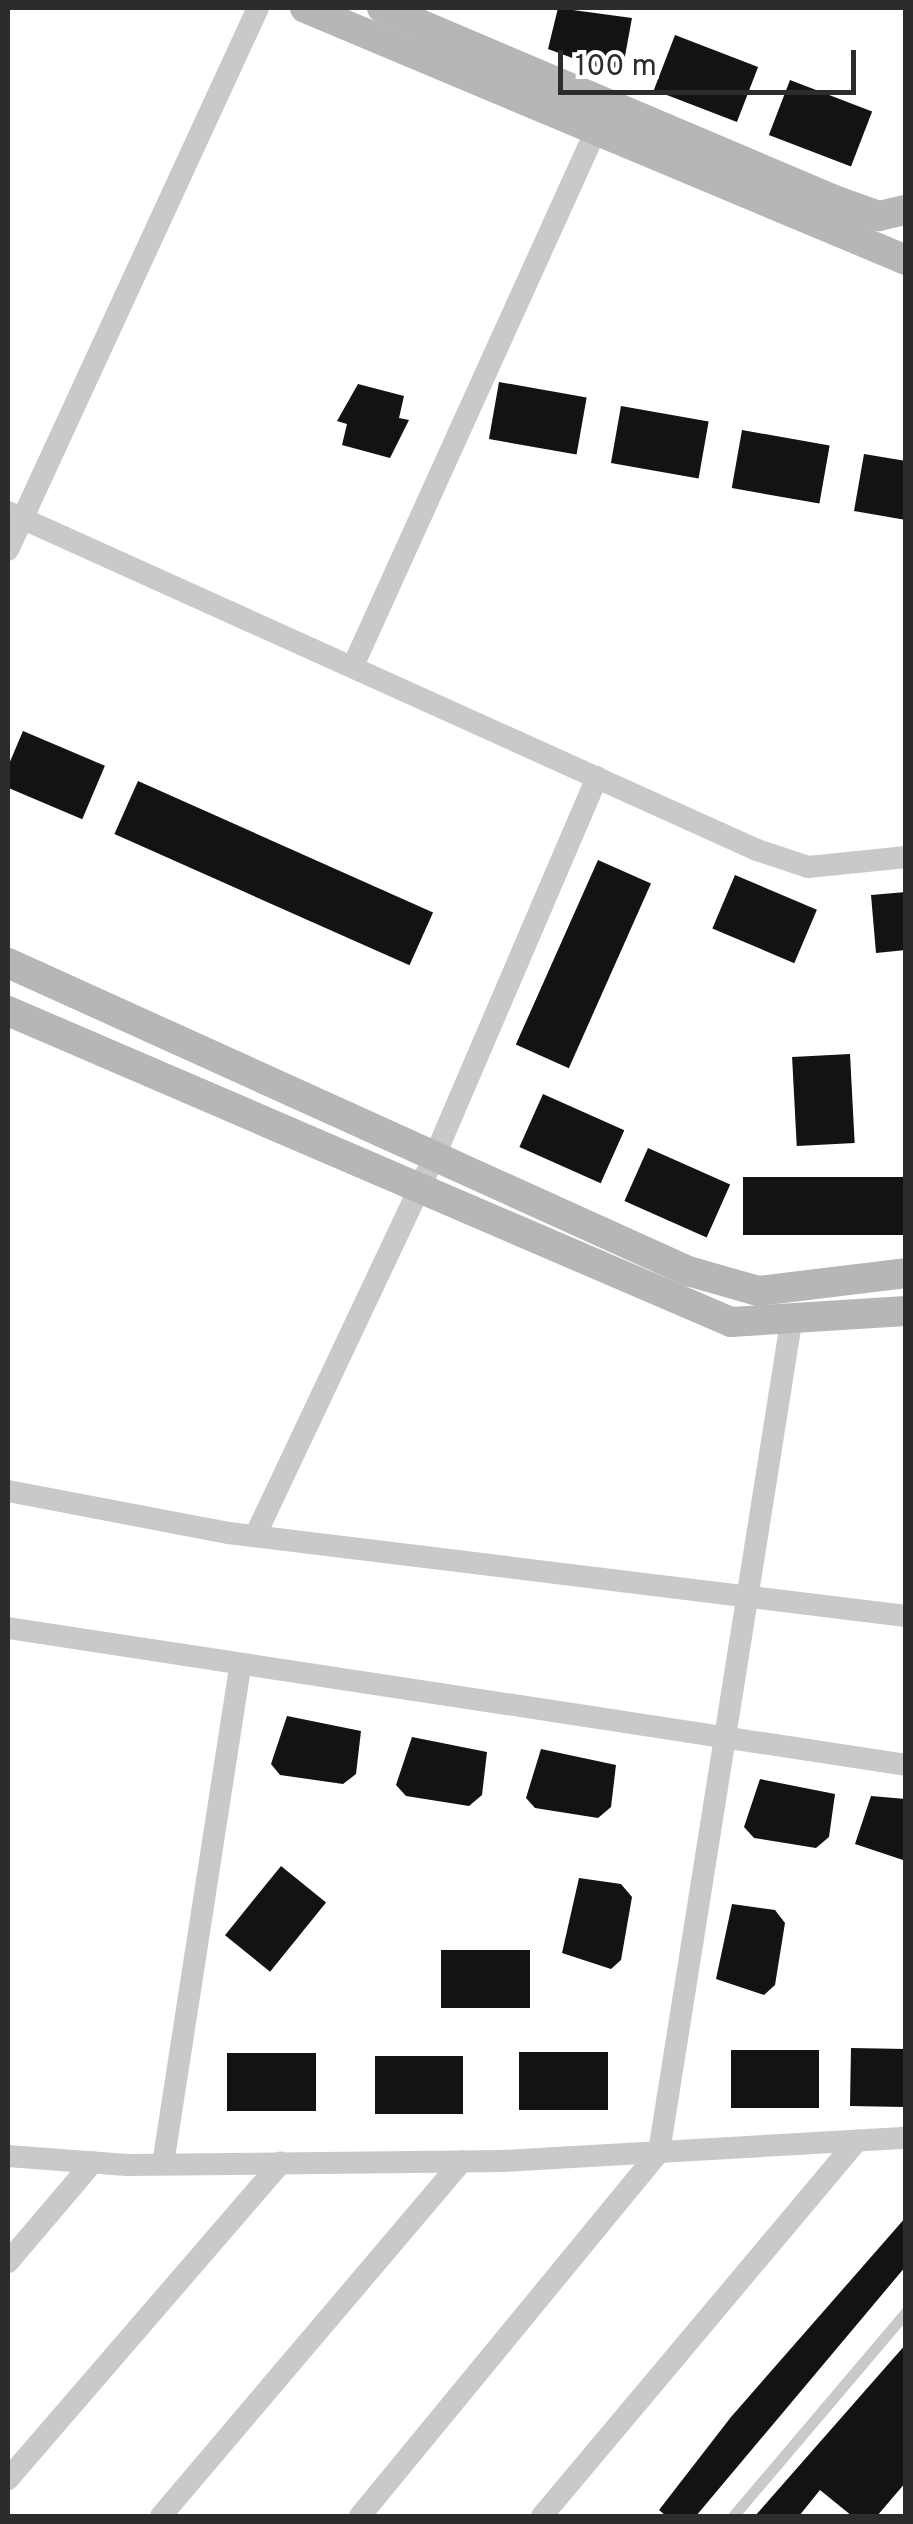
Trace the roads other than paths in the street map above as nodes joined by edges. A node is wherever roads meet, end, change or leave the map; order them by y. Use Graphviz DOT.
graph roads {
  1 [pos="258,8"];
  2 [pos="305,8"];
  3 [pos="382,8"];
  4 [pos="596,130"];
  5 [pos="906,210"];
  6 [pos="906,260"];
  7 [pos="15,516"];
  8 [pos="8,550"];
  9 [pos="353,666"];
  10 [pos="597,777"];
  11 [pos="906,857"];
  12 [pos="8,963"];
  13 [pos="8,1011"];
  14 [pos="436,1152"];
  15 [pos="419,1185"];
  16 [pos="906,1273"];
  17 [pos="906,1311"];
  18 [pos="792,1322"];
  19 [pos="8,1491"];
  20 [pos="255,1536"];
  21 [pos="750,1594"];
  22 [pos="906,1616"];
  23 [pos="8,1628"];
  24 [pos="240,1668"];
  25 [pos="726,1743"];
  26 [pos="906,1765"];
  27 [pos="906,2138"];
  28 [pos="857,2141"];
  29 [pos="659,2152"];
  30 [pos="8,2156"];
  31 [pos="92,2162"];
  32 [pos="462,2162"];
  33 [pos="281,2163"];
  34 [pos="162,2164"];
  35 [pos="8,2262"];
  36 [pos="906,2312"];
  37 [pos="8,2480"];
  38 [pos="161,2516"];
  39 [pos="360,2516"];
  40 [pos="542,2516"];
  41 [pos="733,2516"];
  1 -- 7 [label="street"];
  2 -- 4 [label="street"];
  3 -- 5 [label="street"];
  4 -- 6 [label="street"];
  4 -- 9 [label="street"];
  7 -- 8 [label="street"];
  7 -- 9 [label="street"];
  9 -- 10 [label="street"];
  10 -- 11 [label="street"];
  10 -- 14 [label="street"];
  12 -- 14 [label="street"];
  13 -- 15 [label="street"];
  14 -- 15 [label="street"];
  14 -- 16 [label="street"];
  15 -- 18 [label="street"];
  15 -- 20 [label="street"];
  17 -- 18 [label="street"];
  18 -- 21 [label="street"];
  19 -- 20 [label="street"];
  20 -- 21 [label="street"];
  21 -- 22 [label="street"];
  21 -- 25 [label="street"];
  23 -- 24 [label="street"];
  24 -- 25 [label="street"];
  24 -- 34 [label="street"];
  25 -- 26 [label="street"];
  25 -- 29 [label="street"];
  27 -- 28 [label="street"];
  28 -- 29 [label="street"];
  28 -- 40 [label="street"];
  29 -- 32 [label="street"];
  29 -- 39 [label="street"];
  30 -- 31 [label="street"];
  31 -- 34 [label="street"];
  31 -- 35 [label="street"];
  32 -- 33 [label="street"];
  32 -- 38 [label="street"];
  33 -- 34 [label="street"];
  33 -- 37 [label="street"];
  36 -- 41 [label="lane"];
}
